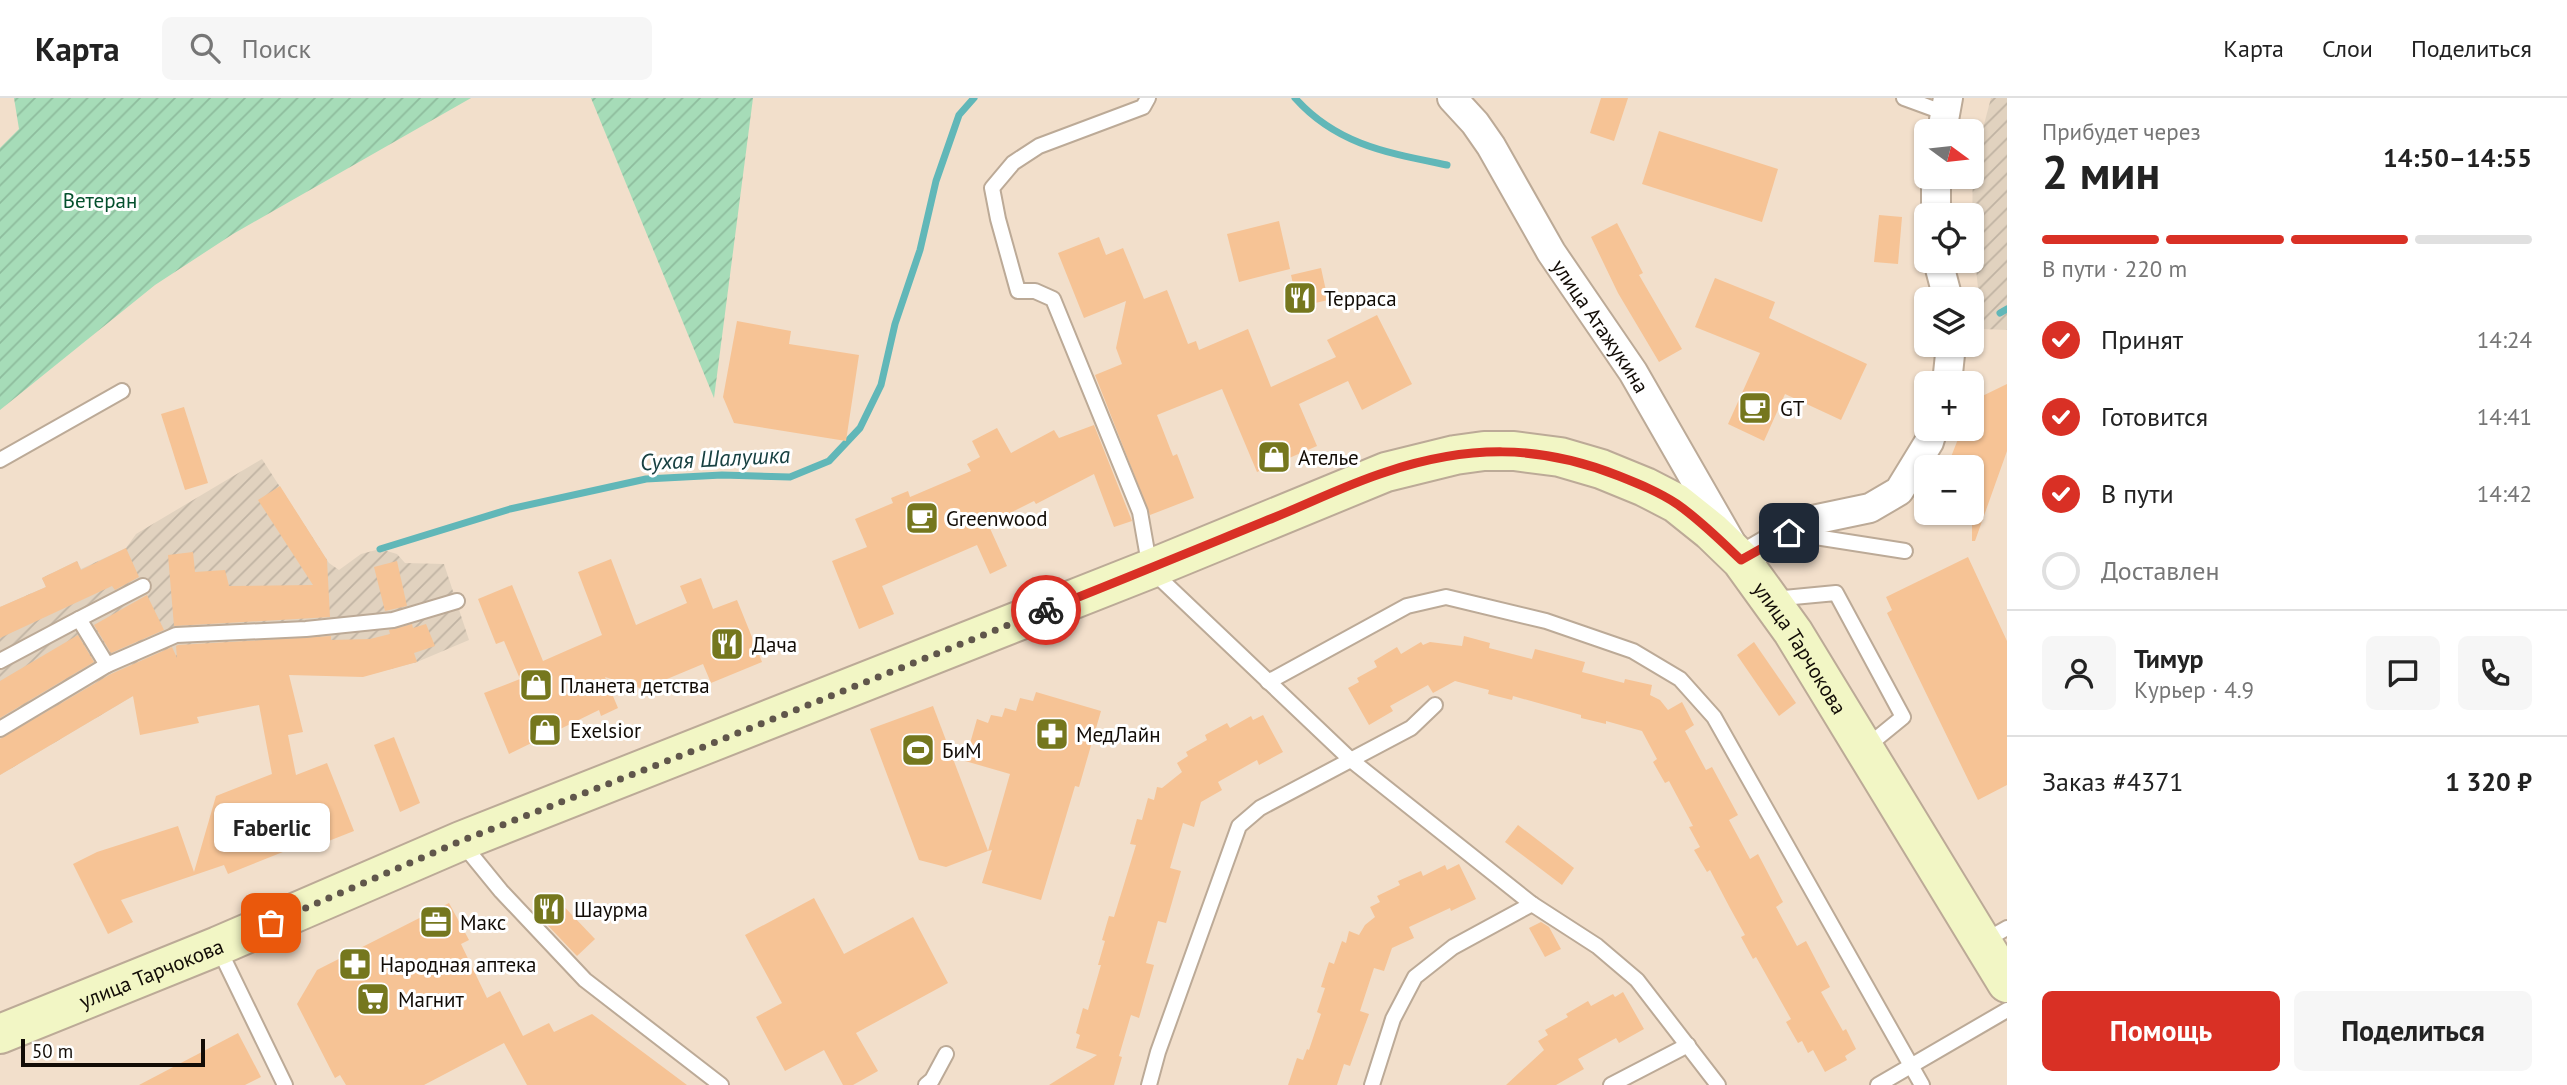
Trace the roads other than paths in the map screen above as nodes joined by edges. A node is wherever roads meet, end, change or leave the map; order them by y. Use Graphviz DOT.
graph roads {
  1 [pos="1148,98"];
  2 [pos="1452,98"];
  3 [pos="1904,98"];
  4 [pos="1945,114"];
  5 [pos="122,391"];
  6 [pos="1929,441"];
  7 [pos="0,460"];
  8 [pos="1789,533"];
  9 [pos="1905,551"];
  10 [pos="1741,560"];
  11 [pos="1150,569"];
  12 [pos="142,586"];
  13 [pos="1770,599"];
  14 [pos="457,601"];
  15 [pos="79,619"];
  16 [pos="0,662"];
  17 [pos="107,665"];
  18 [pos="1268,682"];
  19 [pos="1435,705"];
  20 [pos="0,729"];
  21 [pos="1864,749"];
  22 [pos="1351,760"];
  23 [pos="461,841"];
  24 [pos="1532,904"];
  25 [pos="1994,935"];
  26 [pos="218,946"];
  27 [pos="2007,983"];
  28 [pos="2007,1010"];
  29 [pos="0,1034"];
  30 [pos="1688,1045"];
  31 [pos="946,1054"];
  32 [pos="1909,1065"];
  33 [pos="285,1085"];
  34 [pos="721,1085"];
  35 [pos="926,1085"];
  36 [pos="1149,1085"];
  37 [pos="1373,1085"];
  38 [pos="1611,1085"];
  39 [pos="1718,1085"];
  40 [pos="1878,1085"];
  41 [pos="1922,1085"];
  1 -- 11 [label="lane"];
  2 -- 10 [label="street, улица Атажукина"];
  3 -- 4 [label="lane"];
  5 -- 7 [label="lane"];
  6 -- 8 [label="street"];
  8 -- 9 [label="lane"];
  8 -- 10 [label="street"];
  10 -- 11 [label="main road, улица Тарчокова"];
  10 -- 13 [label="main road, улица Тарчокова"];
  11 -- 18 [label="lane"];
  11 -- 23 [label="main road, улица Тарчокова"];
  12 -- 15 [label="lane"];
  13 -- 21 [label="main road, улица Тарчокова"];
  13 -- 21 [label="lane"];
  14 -- 17 [label="lane"];
  15 -- 16 [label="lane"];
  15 -- 17 [label="lane"];
  17 -- 20 [label="lane"];
  18 -- 22 [label="lane"];
  18 -- 32 [label="lane"];
  19 -- 22 [label="lane"];
  21 -- 25 [label="main road, улица Тарчокова"];
  22 -- 24 [label="lane"];
  22 -- 36 [label="lane"];
  23 -- 26 [label="main road, улица Тарчокова"];
  23 -- 34 [label="lane"];
  24 -- 30 [label="lane"];
  24 -- 37 [label="lane"];
  25 -- 27 [label="main road, улица Тарчокова"];
  26 -- 29 [label="main road, улица Тарчокова"];
  26 -- 33 [label="lane"];
  28 -- 32 [label="lane"];
  30 -- 38 [label="lane"];
  30 -- 39 [label="lane"];
  31 -- 35 [label="lane"];
  32 -- 40 [label="lane"];
  32 -- 41 [label="lane"];
}
